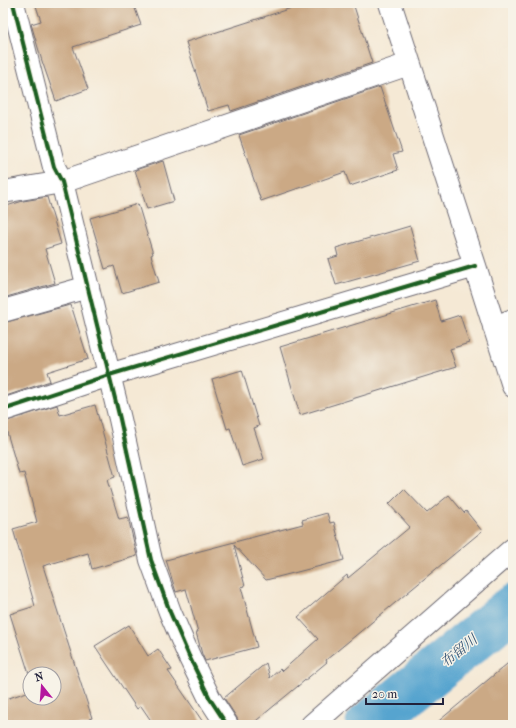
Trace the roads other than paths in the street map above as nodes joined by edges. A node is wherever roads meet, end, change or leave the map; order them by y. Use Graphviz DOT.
graph roads {
  1 [pos="13,3"];
  2 [pos="390,3"];
  3 [pos="409,64"];
  4 [pos="62,182"];
  5 [pos="3,192"];
  6 [pos="475,266"];
  7 [pos="88,287"];
  8 [pos="3,311"];
  9 [pos="504,324"];
  10 [pos="109,375"];
  11 [pos="513,386"];
  12 [pos="3,410"];
  13 [pos="513,549"];
  14 [pos="227,725"];
  15 [pos="312,725"];
  1 -- 4 [label="street"];
  2 -- 3 [label="street"];
  3 -- 4 [label="street"];
  3 -- 6 [label="street"];
  4 -- 5 [label="street"];
  4 -- 7 [label="street"];
  6 -- 9 [label="street"];
  6 -- 10 [label="street"];
  7 -- 8 [label="street"];
  7 -- 10 [label="street"];
  9 -- 11 [label="street"];
  10 -- 12 [label="street"];
  10 -- 14 [label="street"];
  13 -- 15 [label="street"];
}
